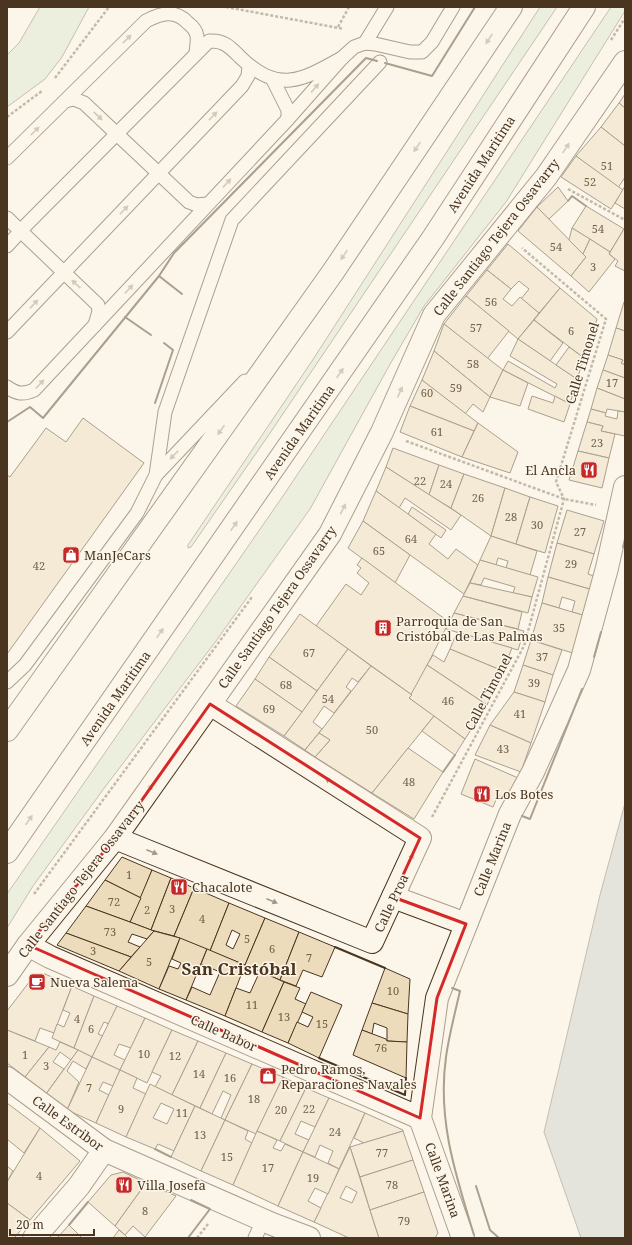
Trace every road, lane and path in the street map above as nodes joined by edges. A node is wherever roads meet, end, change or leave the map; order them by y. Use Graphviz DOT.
graph roads {
  1 [pos="109,7"];
  2 [pos="226,7"];
  3 [pos="348,7"];
  4 [pos="387,7"];
  5 [pos="453,7"];
  6 [pos="511,7"];
  7 [pos="584,7"];
  8 [pos="338,27"];
  9 [pos="345,29"];
  10 [pos="365,43"];
  11 [pos="196,54"];
  12 [pos="342,58"];
  13 [pos="380,62"];
  14 [pos="625,62"];
  15 [pos="249,66"];
  16 [pos="54,79"];
  17 [pos="272,80"];
  18 [pos="44,89"];
  19 [pos="65,101"];
  20 [pos="7,117"];
  21 [pos="288,119"];
  22 [pos="116,133"];
  23 [pos="7,158"];
  24 [pos="159,173"];
  25 [pos="546,177"];
  26 [pos="207,204"];
  27 [pos="7,218"];
  28 [pos="625,220"];
  29 [pos="21,232"];
  30 [pos="7,246"];
  31 [pos="536,260"];
  32 [pos="64,272"];
  33 [pos="94,326"];
  34 [pos="7,332"];
  35 [pos="288,336"];
  36 [pos="7,387"];
  37 [pos="382,432"];
  38 [pos="156,475"];
  39 [pos="625,487"];
  40 [pos="564,499"];
  41 [pos="620,510"];
  42 [pos="254,593"];
  43 [pos="55,625"];
  44 [pos="50,670"];
  45 [pos="7,682"];
  46 [pos="210,704"];
  47 [pos="7,730"];
  48 [pos="116,838"];
  49 [pos="420,838"];
  50 [pos="7,852"];
  51 [pos="33,895"];
  52 [pos="393,897"];
  53 [pos="466,924"];
  54 [pos="28,945"];
  55 [pos="7,975"];
  56 [pos="7,1078"];
  57 [pos="420,1118"];
  58 [pos="104,1150"];
  59 [pos="259,1229"];
  60 [pos="34,1238"];
  61 [pos="309,1238"];
  62 [pos="463,1238"];
  1 -- 16 [label="path"];
  2 -- 8 [label="path"];
  3 -- 8 [label="path"];
  4 -- 10 [label="lane"];
  5 -- 10 [label="lane"];
  6 -- 35 [label="main road, one-way"];
  50 -- 7 [label="main road, Avenida Maritima, one-way"];
  8 -- 9 [label="path"];
  10 -- 12 [label="lane"];
  11 -- 15 [label="lane"];
  19 -- 11 [label="lane, one-way"];
  11 -- 22 [label="lane"];
  12 -- 17 [label="lane"];
  21 -- 12 [label="lane, one-way"];
  13 -- 38 [label="lane"];
  25 -- 14 [label="main road, Calle Santiago Tejera Ossavarry, one-way"];
  15 -- 17 [label="lane"];
  24 -- 15 [label="lane, one-way"];
  17 -- 21 [label="lane"];
  18 -- 20 [label="path"];
  19 -- 22 [label="lane, one-way"];
  23 -- 19 [label="lane, one-way"];
  26 -- 21 [label="lane, one-way"];
  22 -- 24 [label="lane"];
  22 -- 29 [label="lane"];
  24 -- 26 [label="lane"];
  32 -- 24 [label="lane, one-way"];
  25 -- 28 [label="path"];
  37 -- 25 [label="main road, Calle Santiago Tejera Ossavarry, one-way"];
  33 -- 26 [label="lane, one-way"];
  27 -- 29 [label="lane"];
  29 -- 30 [label="lane"];
  29 -- 32 [label="lane"];
  31 -- 40 [label="path, Calle Timonel"];
  33 -- 32 [label="lane, one-way"];
  34 -- 32 [label="lane, one-way"];
  36 -- 33 [label="lane, one-way"];
  35 -- 38 [label="lane, one-way"];
  35 -- 44 [label="main road, one-way"];
  37 -- 40 [label="path"];
  46 -- 37 [label="main road, Calle Santiago Tejera Ossavarry, one-way"];
  38 -- 43 [label="lane"];
  39 -- 41 [label="main road, Calle Marina"];
  40 -- 41 [label="path"];
  40 -- 49 [label="path, Calle Timonel"];
  41 -- 53 [label="main road, Calle Marina"];
  42 -- 51 [label="path"];
  43 -- 44 [label="lane"];
  43 -- 45 [label="lane"];
  44 -- 47 [label="main road"];
  48 -- 46 [label="main road, Calle Santiago Tejera Ossavarry, one-way"];
  49 -- 46 [label="main road, one-way"];
  48 -- 52 [label="main road, Calle Proa, one-way"];
  48 -- 54 [label="main road, Calle Santiago Tejera Ossavarry"];
  52 -- 49 [label="main road, Calle Proa, one-way"];
  52 -- 53 [label="main road"];
  53 -- 57 [label="main road, Calle Marina"];
  54 -- 55 [label="main road, Calle Santiago Tejera Ossavarry"];
  54 -- 57 [label="main road, Calle Babor"];
  56 -- 58 [label="main road, Calle Estribor"];
  57 -- 62 [label="main road, Calle Marina"];
  58 -- 59 [label="main road, Calle Estribor"];
  58 -- 60 [label="main road"];
  59 -- 61 [label="main road, Calle Estribor"];
}
